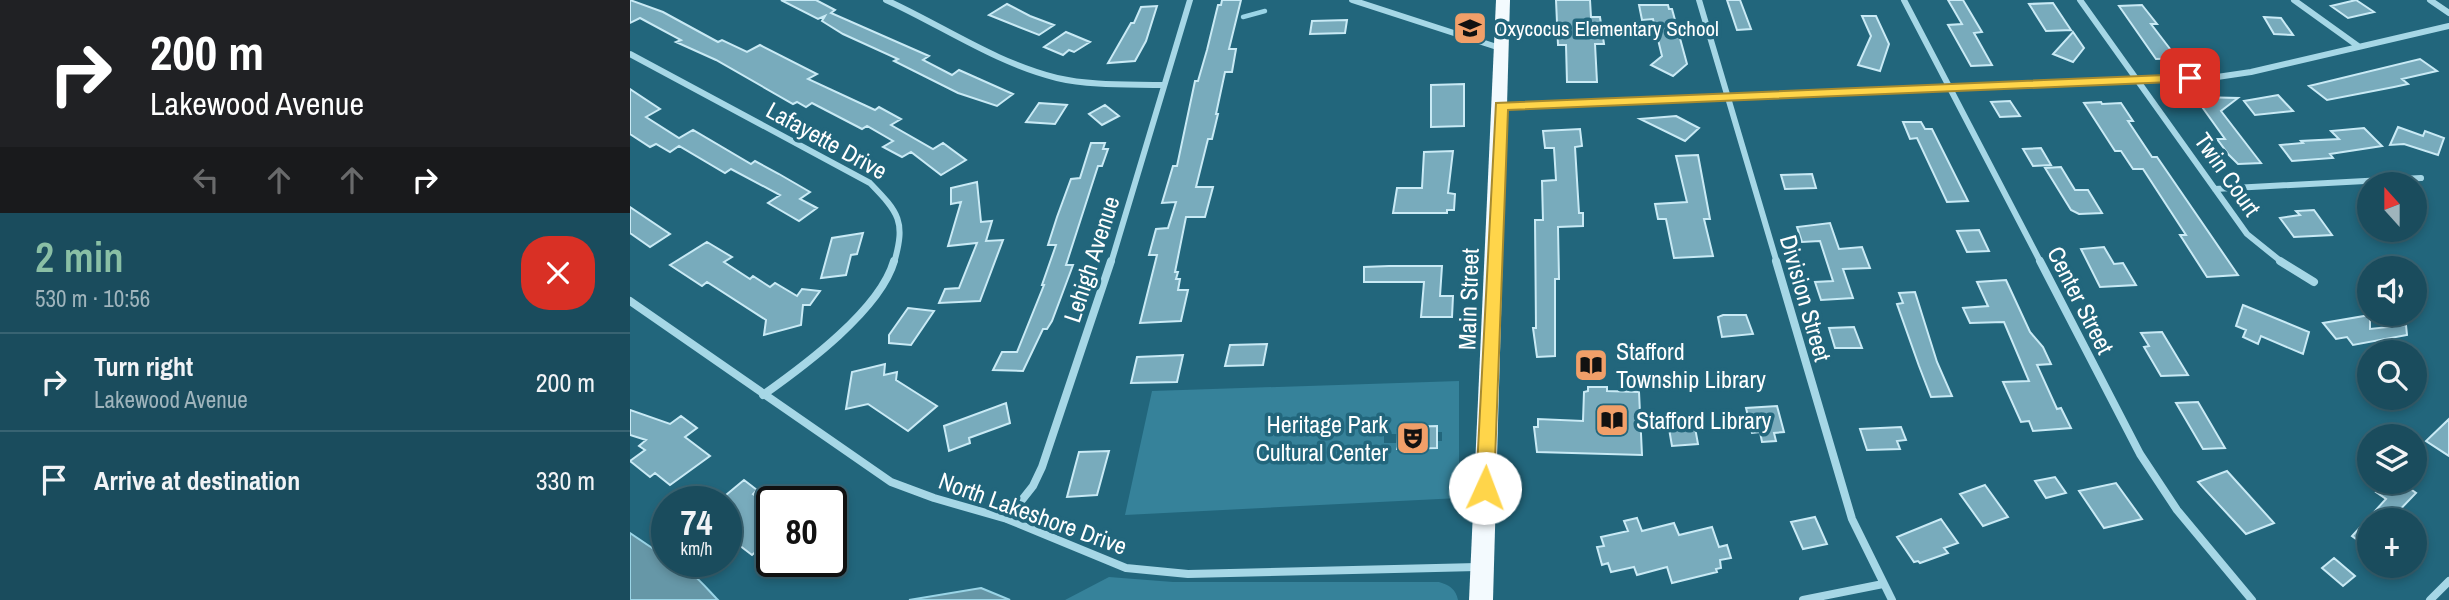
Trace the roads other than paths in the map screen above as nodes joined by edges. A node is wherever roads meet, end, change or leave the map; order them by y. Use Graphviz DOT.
graph roads {
  1 [pos="886,0"];
  2 [pos="1190,0"];
  3 [pos="1352,0"];
  4 [pos="1503,0"];
  5 [pos="1699,0"];
  6 [pos="1904,0"];
  7 [pos="2080,0"];
  8 [pos="2294,0"];
  9 [pos="2430,0"];
  10 [pos="2449,13"];
  11 [pos="2449,26"];
  12 [pos="2358,46"];
  13 [pos="1500,48"];
  14 [pos="630,54"];
  15 [pos="2137,80"];
  16 [pos="1164,85"];
  17 [pos="1949,88"];
  18 [pos="1728,97"];
  19 [pos="1501,106"];
  20 [pos="2357,181"];
  21 [pos="2215,189"];
  22 [pos="2314,282"];
  23 [pos="630,301"];
  24 [pos="762,395"];
  25 [pos="1007,519"];
  26 [pos="1481,567"];
  27 [pos="2449,581"];
  28 [pos="1883,584"];
  29 [pos="1481,600"];
  30 [pos="1803,600"];
  31 [pos="1892,600"];
  32 [pos="2252,600"];
  33 [pos="2430,600"];
  1 -- 16 [label="street"];
  2 -- 16 [label="street, Lehigh Avenue"];
  3 -- 13 [label="street"];
  4 -- 13 [label="highway, Main Street"];
  5 -- 18 [label="street, Division Street"];
  6 -- 17 [label="street, Center Street"];
  7 -- 15 [label="street, Twin Court"];
  8 -- 12 [label="street"];
  9 -- 10 [label="street"];
  11 -- 12 [label="street"];
  12 -- 15 [label="street"];
  13 -- 19 [label="highway, Main Street"];
  14 -- 24 [label="street, Lafayette Drive"];
  15 -- 17 [label="street"];
  15 -- 21 [label="street, Twin Court"];
  16 -- 25 [label="street, Lehigh Avenue"];
  17 -- 18 [label="street"];
  17 -- 32 [label="street, Center Street"];
  18 -- 19 [label="street"];
  18 -- 28 [label="street, Division Street"];
  19 -- 26 [label="highway, Main Street"];
  20 -- 21 [label="street"];
  21 -- 22 [label="street, Twin Court"];
  23 -- 24 [label="street, North Lakeshore Drive"];
  24 -- 25 [label="street, North Lakeshore Drive"];
  25 -- 26 [label="street, North Lakeshore Drive"];
  26 -- 29 [label="highway, Main Street"];
  27 -- 33 [label="street"];
  28 -- 30 [label="street"];
  28 -- 31 [label="street, Division Street"];
}
